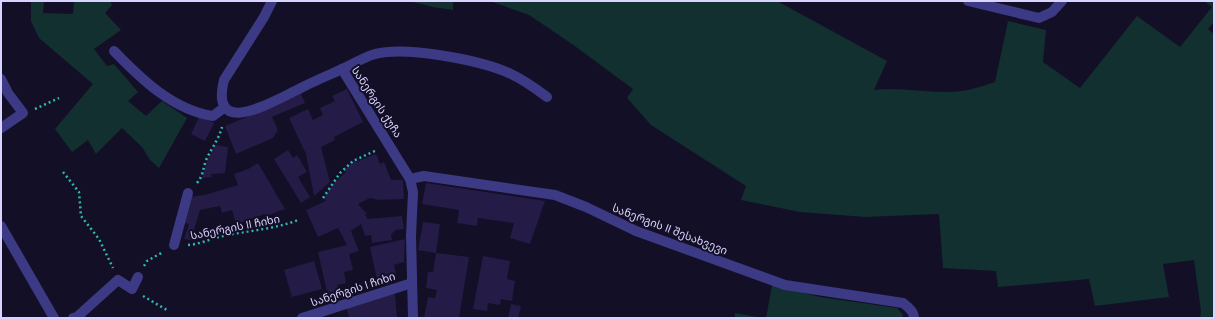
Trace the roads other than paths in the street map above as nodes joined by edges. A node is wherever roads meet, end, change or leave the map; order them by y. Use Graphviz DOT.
graph roads {
  1 [pos="272,1"];
  2 [pos="968,1"];
  3 [pos="1062,1"];
  4 [pos="114,51"];
  5 [pos="342,69"];
  6 [pos="1,79"];
  7 [pos="547,97"];
  8 [pos="228,109"];
  9 [pos="1,128"];
  10 [pos="410,179"];
  11 [pos="188,193"];
  12 [pos="1,226"];
  13 [pos="174,245"];
  14 [pos="138,277"];
  15 [pos="412,282"];
  16 [pos="54,318"];
  17 [pos="73,318"];
  18 [pos="302,318"];
  19 [pos="413,318"];
  20 [pos="914,318"];
  1 -- 8 [label="street"];
  2 -- 3 [label="street"];
  4 -- 8 [label="street"];
  5 -- 7 [label="street"];
  5 -- 8 [label="street, სანერგის ქუჩა"];
  5 -- 10 [label="street, სანერგის ქუჩა"];
  6 -- 9 [label="street"];
  10 -- 15 [label="street, სანერგის ქუჩა"];
  10 -- 20 [label="street, სანერგის II შესახვევი"];
  11 -- 13 [label="street"];
  12 -- 16 [label="street"];
  14 -- 17 [label="street"];
  15 -- 18 [label="street, სანერგის I ჩიხი"];
  15 -- 19 [label="street, სანერგის ქუჩა"];
}
